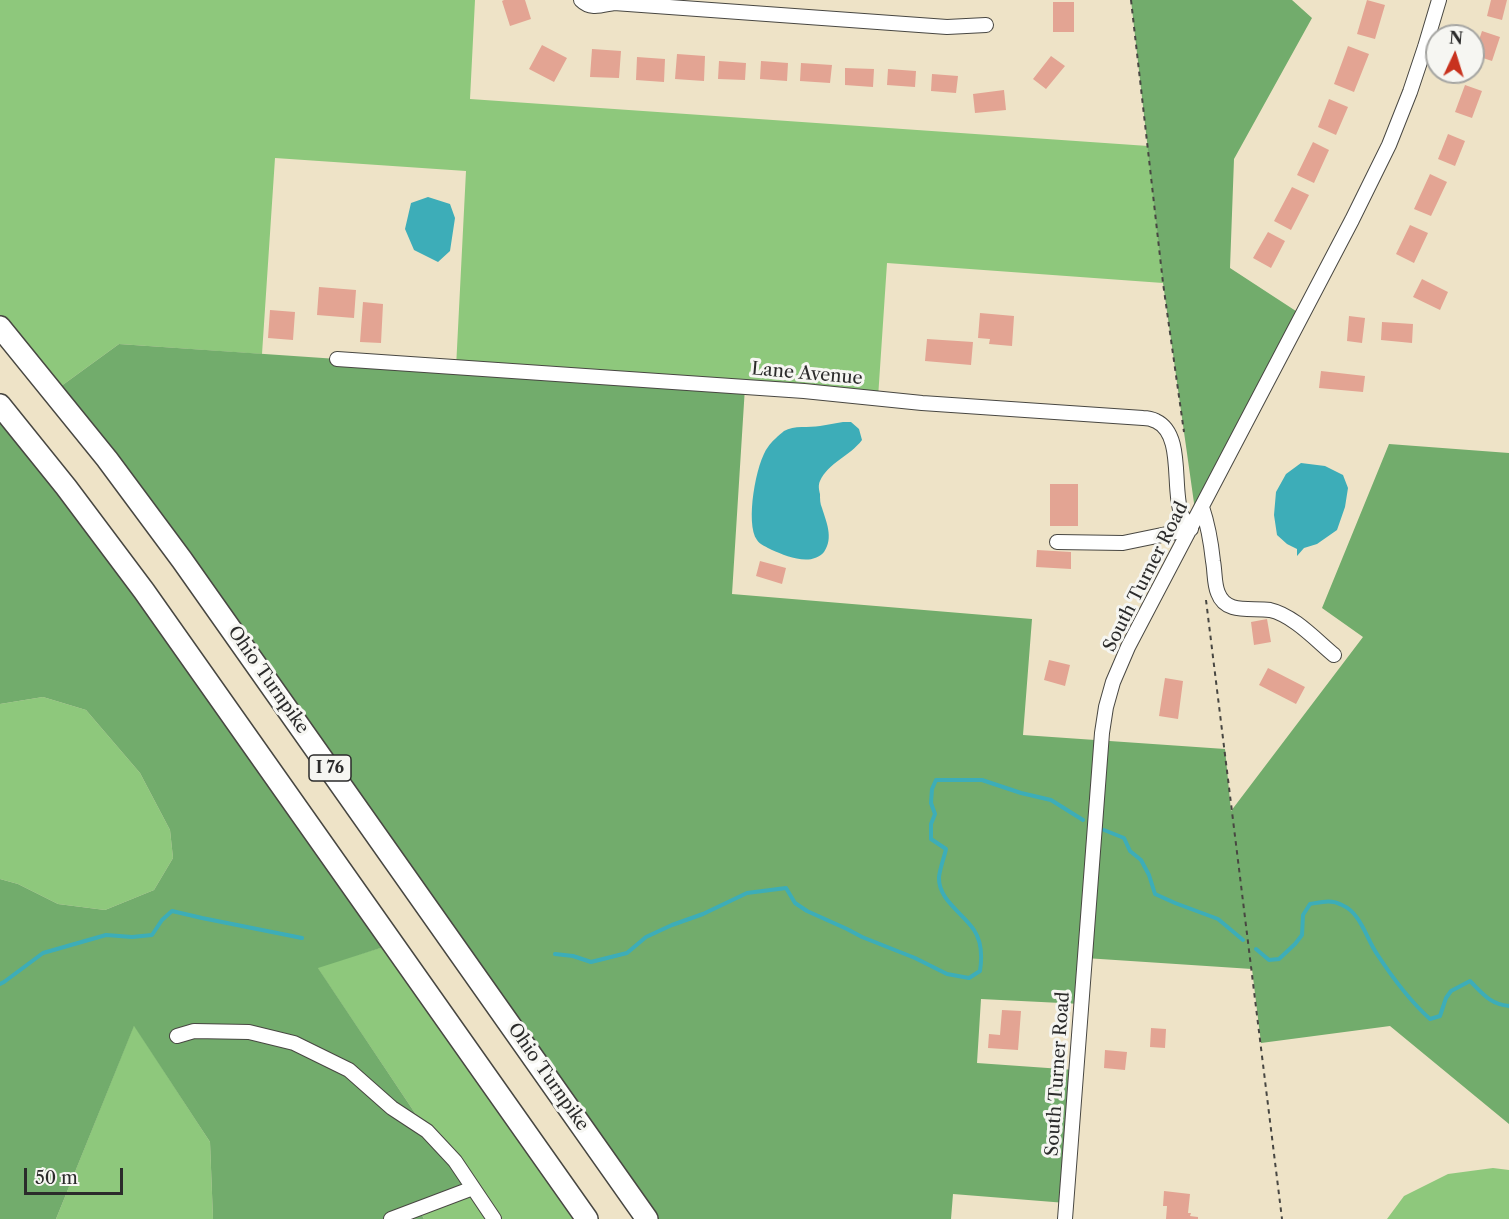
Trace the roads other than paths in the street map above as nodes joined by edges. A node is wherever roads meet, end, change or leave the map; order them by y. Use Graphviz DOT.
graph roads {
  1 [pos="581,0"];
  2 [pos="1439,0"];
  3 [pos="986,25"];
  4 [pos="0,327"];
  5 [pos="337,359"];
  6 [pos="0,405"];
  7 [pos="1202,507"];
  8 [pos="1191,529"];
  9 [pos="1057,542"];
  10 [pos="1334,655"];
  11 [pos="177,1036"];
  12 [pos="473,1188"];
  13 [pos="391,1219"];
  14 [pos="494,1219"];
  15 [pos="587,1219"];
  16 [pos="647,1219"];
  17 [pos="1065,1219"];
  1 -- 3 [label="street"];
  2 -- 7 [label="street, South Turner Road"];
  4 -- 16 [label="highway, Ohio Turnpike / I 76"];
  5 -- 8 [label="street, Lane Avenue"];
  6 -- 15 [label="highway, I 76"];
  7 -- 8 [label="street, South Turner Road"];
  7 -- 10 [label="street"];
  8 -- 9 [label="street"];
  8 -- 17 [label="street, South Turner Road"];
  11 -- 12 [label="street"];
  12 -- 13 [label="street"];
  12 -- 14 [label="street"];
}
